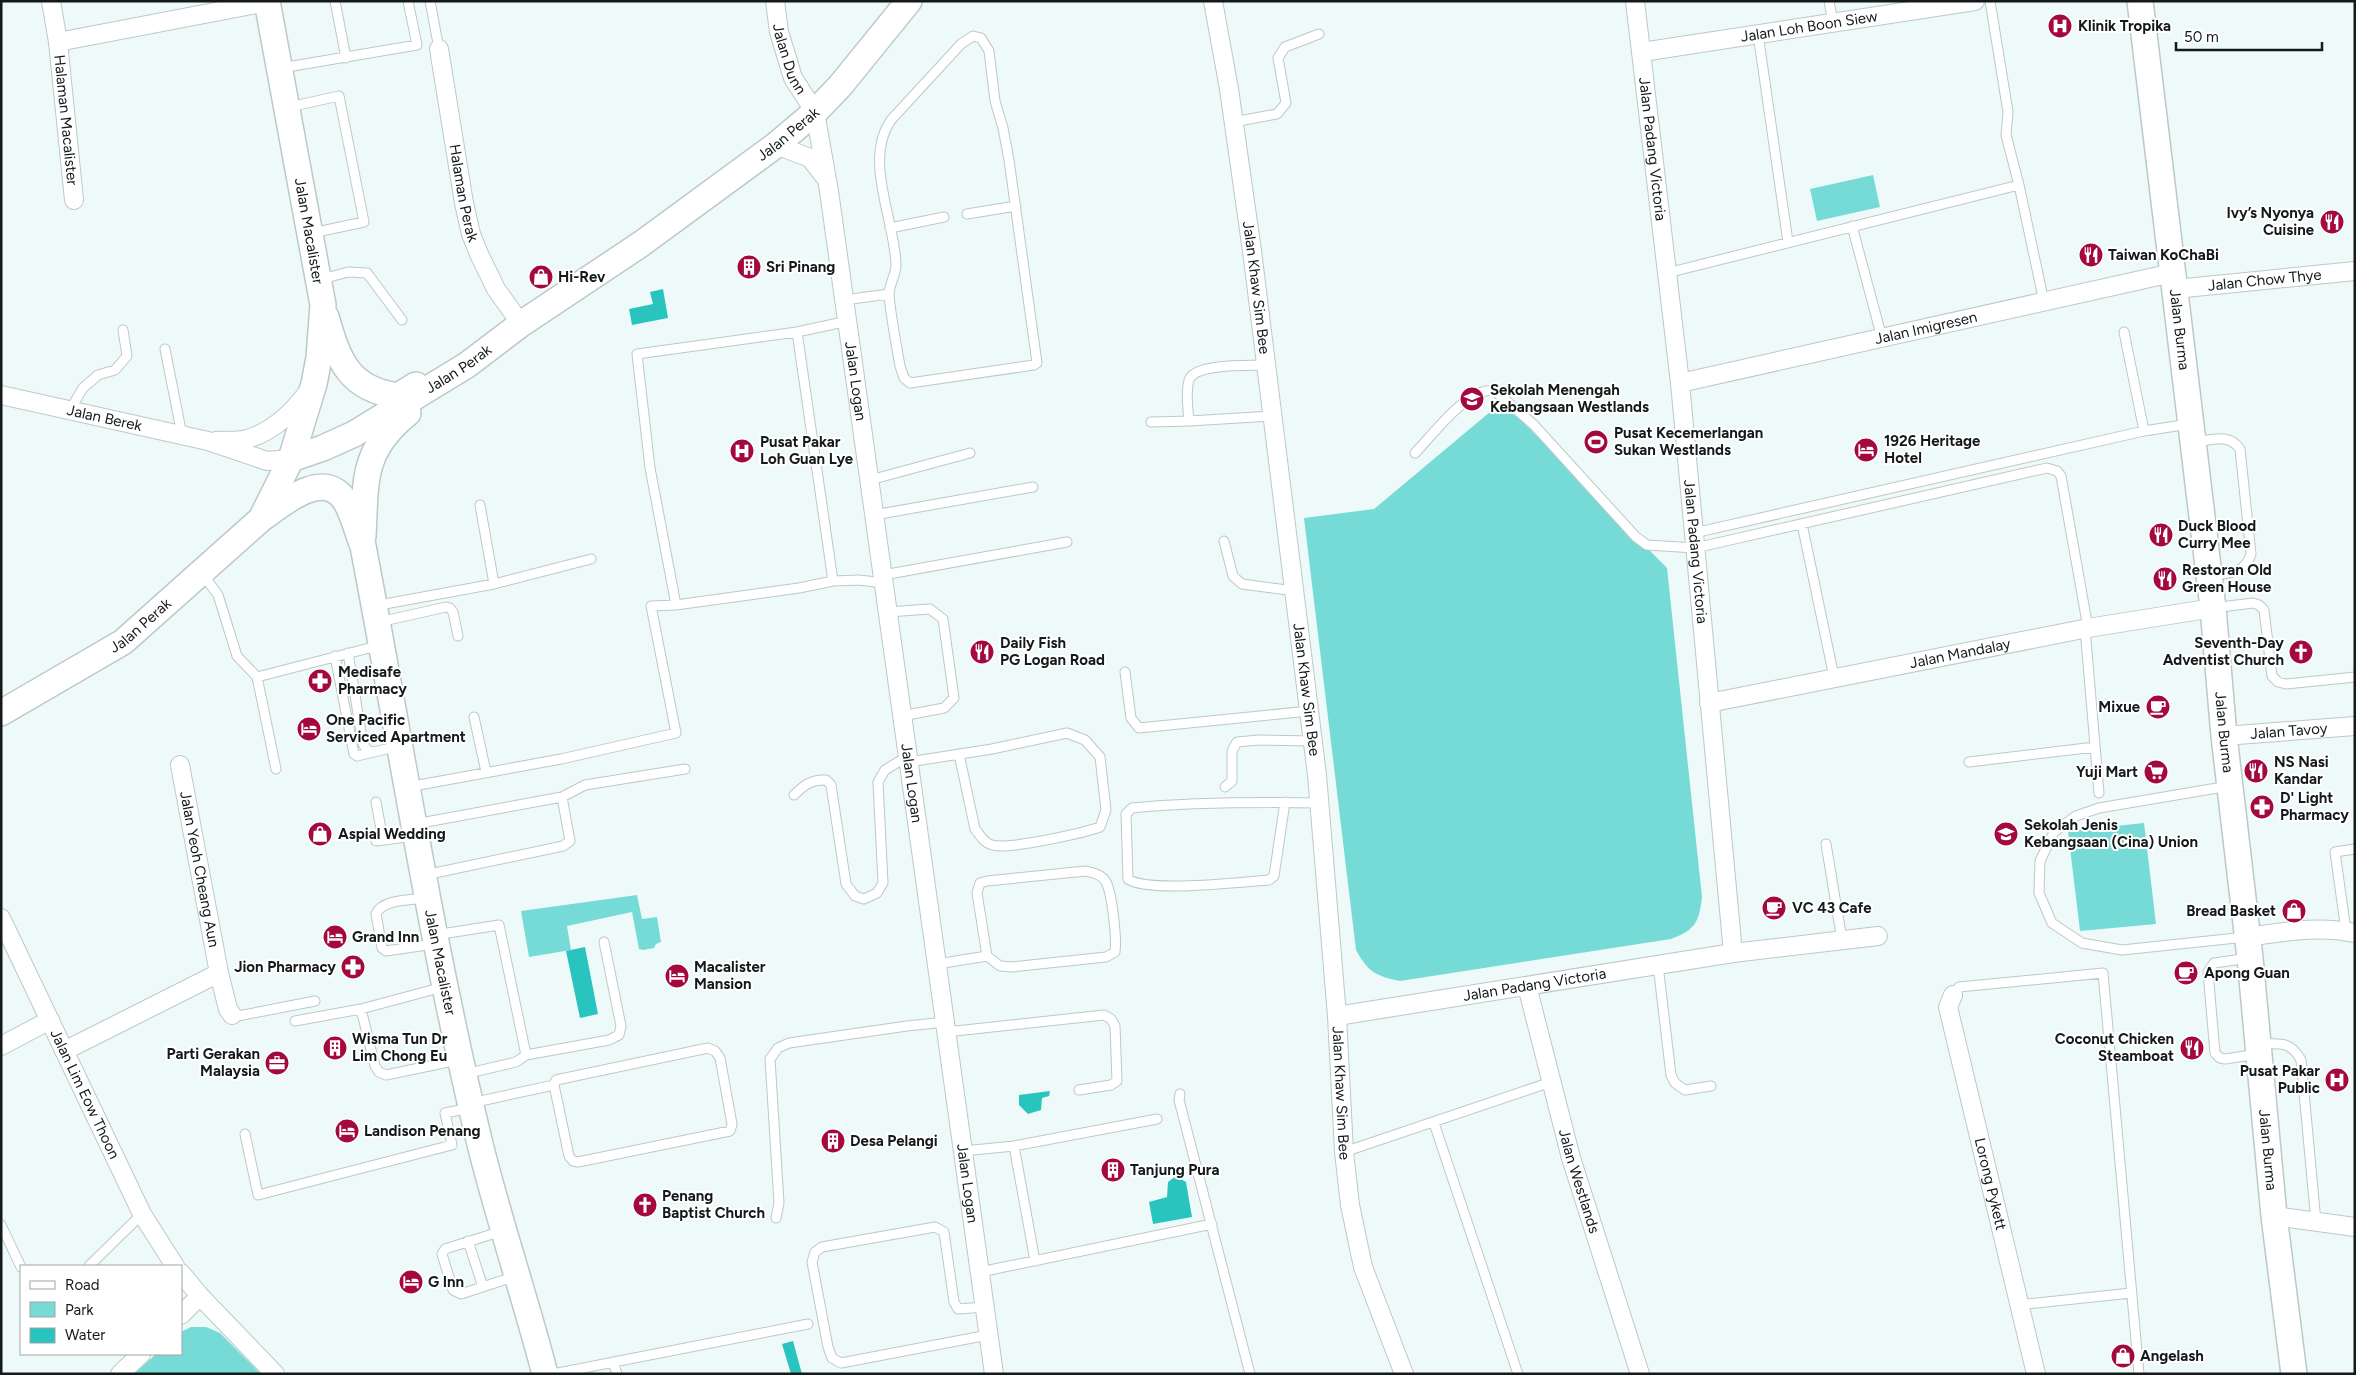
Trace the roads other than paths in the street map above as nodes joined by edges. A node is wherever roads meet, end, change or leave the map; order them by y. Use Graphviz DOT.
graph roads {
  1 [pos="51,1"];
  2 [pos="335,1"];
  3 [pos="408,1"];
  4 [pos="430,1"];
  5 [pos="775,1"];
  6 [pos="909,1"];
  7 [pos="1213,1"];
  8 [pos="1635,1"];
  9 [pos="1829,1"];
  10 [pos="1975,1"];
  11 [pos="1990,1"];
  12 [pos="2140,1"];
  13 [pos="267,2"];
  14 [pos="1833,23"];
  15 [pos="1319,34"];
  16 [pos="1758,34"];
  17 [pos="58,42"];
  18 [pos="439,49"];
  19 [pos="1642,52"];
  20 [pos="346,58"];
  21 [pos="280,68"];
  22 [pos="287,108"];
  23 [pos="815,112"];
  24 [pos="1233,122"];
  25 [pos="776,145"];
  26 [pos="2019,185"];
  27 [pos="829,191"];
  28 [pos="74,200"];
  29 [pos="1016,206"];
  30 [pos="967,214"];
  31 [pos="944,218"];
  32 [pos="1852,226"];
  33 [pos="890,228"];
  34 [pos="310,234"];
  35 [pos="1788,242"];
  36 [pos="2355,271"];
  37 [pos="1667,273"];
  38 [pos="318,280"];
  39 [pos="2173,281"];
  40 [pos="889,294"];
  41 [pos="844,300"];
  42 [pos="2044,302"];
  43 [pos="323,306"];
  44 [pos="402,320"];
  45 [pos="848,321"];
  46 [pos="521,324"];
  47 [pos="123,330"];
  48 [pos="797,332"];
  49 [pos="2124,332"];
  50 [pos="1882,338"];
  51 [pos="165,349"];
  52 [pos="1266,365"];
  53 [pos="442,380"];
  54 [pos="1680,383"];
  55 [pos="314,384"];
  56 [pos="1,395"];
  57 [pos="70,410"];
  58 [pos="1272,416"];
  59 [pos="1189,421"];
  60 [pos="1151,422"];
  61 [pos="2144,431"];
  62 [pos="2193,433"];
  63 [pos="182,436"];
  64 [pos="208,441"];
  65 [pos="970,453"];
  66 [pos="1415,453"];
  67 [pos="291,459"];
  68 [pos="870,480"];
  69 [pos="1033,487"];
  70 [pos="480,505"];
  71 [pos="874,516"];
  72 [pos="261,519"];
  73 [pos="1802,524"];
  74 [pos="1694,540"];
  75 [pos="1224,541"];
  76 [pos="1067,542"];
  77 [pos="363,546"];
  78 [pos="591,559"];
  79 [pos="202,573"];
  80 [pos="2210,576"];
  81 [pos="883,579"];
  82 [pos="833,581"];
  83 [pos="494,584"];
  84 [pos="1295,591"];
  85 [pos="676,604"];
  86 [pos="2213,608"];
  87 [pos="888,612"];
  88 [pos="378,624"];
  89 [pos="2087,628"];
  90 [pos="458,636"];
  91 [pos="348,653"];
  92 [pos="335,656"];
  93 [pos="1125,672"];
  94 [pos="258,677"];
  95 [pos="1834,677"];
  96 [pos="2355,677"];
  97 [pos="1709,703"];
  98 [pos="1309,711"];
  99 [pos="1,713"];
  100 [pos="902,716"];
  101 [pos="474,717"];
  102 [pos="2355,726"];
  103 [pos="2224,736"];
  104 [pos="1313,741"];
  105 [pos="399,746"];
  106 [pos="2095,748"];
  107 [pos="374,752"];
  108 [pos="959,754"];
  109 [pos="908,759"];
  110 [pos="1970,762"];
  111 [pos="180,765"];
  112 [pos="276,769"];
  113 [pos="685,769"];
  114 [pos="486,772"];
  115 [pos="2230,786"];
  116 [pos="408,787"];
  117 [pos="1226,787"];
  118 [pos="2099,793"];
  119 [pos="794,796"];
  120 [pos="562,797"];
  121 [pos="376,802"];
  122 [pos="1285,802"];
  123 [pos="1320,803"];
  124 [pos="416,830"];
  125 [pos="1826,844"];
  126 [pos="2355,850"];
  127 [pos="426,886"];
  128 [pos="1,918"];
  129 [pos="2350,932"];
  130 [pos="1878,936"];
  131 [pos="436,939"];
  132 [pos="1842,940"];
  133 [pos="604,942"];
  134 [pos="2248,947"];
  135 [pos="1733,953"];
  136 [pos="987,956"];
  137 [pos="937,964"];
  138 [pos="1658,965"];
  139 [pos="219,973"];
  140 [pos="446,986"];
  141 [pos="1527,986"];
  142 [pos="1953,995"];
  143 [pos="315,1001"];
  144 [pos="362,1009"];
  145 [pos="232,1015"];
  146 [pos="1337,1016"];
  147 [pos="50,1020"];
  148 [pos="296,1021"];
  149 [pos="946,1027"];
  150 [pos="1,1046"];
  151 [pos="2258,1049"];
  152 [pos="64,1051"];
  153 [pos="526,1055"];
  154 [pos="463,1067"];
  155 [pos="1551,1082"];
  156 [pos="554,1085"];
  157 [pos="1712,1086"];
  158 [pos="1079,1090"];
  159 [pos="1180,1094"];
  160 [pos="472,1106"];
  161 [pos="1157,1119"];
  162 [pos="1434,1123"];
  163 [pos="245,1134"];
  164 [pos="1014,1146"];
  165 [pos="963,1151"];
  166 [pos="1344,1152"];
  167 [pos="142,1214"];
  168 [pos="2274,1216"];
  169 [pos="776,1218"];
  170 [pos="2316,1222"];
  171 [pos="1212,1224"];
  172 [pos="1,1225"];
  173 [pos="2355,1227"];
  174 [pos="503,1230"];
  175 [pos="468,1241"];
  176 [pos="1035,1261"];
  177 [pos="21,1265"];
  178 [pos="90,1265"];
  179 [pos="174,1265"];
  180 [pos="980,1272"];
  181 [pos="182,1274"];
  182 [pos="517,1276"];
  183 [pos="483,1287"];
  184 [pos="2131,1293"];
  185 [pos="200,1296"];
  186 [pos="2018,1305"];
  187 [pos="984,1307"];
  188 [pos="182,1314"];
  189 [pos="808,1324"];
  190 [pos="988,1335"];
  191 [pos="140,1355"];
  192 [pos="613,1362"];
  193 [pos="120,1374"];
  194 [pos="275,1374"];
  195 [pos="545,1374"];
  196 [pos="553,1374"];
  197 [pos="617,1374"];
  198 [pos="994,1374"];
  199 [pos="1250,1374"];
  200 [pos="1404,1374"];
  201 [pos="1518,1374"];
  202 [pos="1640,1374"];
  203 [pos="2036,1374"];
  204 [pos="2139,1374"];
  205 [pos="2294,1374"];
  1 -- 17 [label="street, Halaman Macalister"];
  2 -- 20 [label="lane"];
  3 -- 20 [label="lane"];
  4 -- 18 [label="lane"];
  5 -- 23 [label="street, Jalan Dunn"];
  6 -- 23 [label="main road, Jalan Perak"];
  7 -- 24 [label="street, Jalan Khaw Sim Bee"];
  8 -- 19 [label="street, Jalan Padang Victoria"];
  9 -- 14 [label="lane"];
  10 -- 14 [label="street, Jalan Loh Boon Siew"];
  11 -- 26 [label="lane"];
  12 -- 39 [label="main road, Jalan Burma"];
  13 -- 17 [label="street, Halaman Macalister"];
  13 -- 21 [label="main road, Jalan Macalister"];
  14 -- 16 [label="street, Jalan Loh Boon Siew"];
  15 -- 24 [label="lane"];
  16 -- 19 [label="street, Jalan Loh Boon Siew"];
  16 -- 35 [label="lane"];
  17 -- 28 [label="street, Halaman Macalister"];
  18 -- 46 [label="street, Halaman Perak"];
  19 -- 37 [label="street, Jalan Padang Victoria"];
  20 -- 21 [label="lane"];
  21 -- 22 [label="main road, Jalan Macalister"];
  22 -- 34 [label="main road, Jalan Macalister"];
  22 -- 34 [label="lane"];
  23 -- 25 [label="main road, Jalan Perak"];
  23 -- 27 [label="street, Jalan Logan"];
  24 -- 52 [label="street, Jalan Khaw Sim Bee"];
  25 -- 27 [label="street, Jalan Logan"];
  25 -- 46 [label="main road, Jalan Perak"];
  26 -- 32 [label="lane"];
  26 -- 42 [label="lane"];
  27 -- 41 [label="street, Jalan Logan"];
  29 -- 30 [label="lane"];
  29 -- 33 [label="lane"];
  29 -- 40 [label="lane"];
  31 -- 33 [label="lane"];
  32 -- 35 [label="lane"];
  32 -- 50 [label="lane"];
  33 -- 40 [label="lane"];
  34 -- 38 [label="main road, Jalan Macalister"];
  35 -- 37 [label="lane"];
  36 -- 39 [label="street, Jalan Chow Thye"];
  37 -- 54 [label="street, Jalan Padang Victoria"];
  38 -- 43 [label="main road, Jalan Macalister"];
  38 -- 44 [label="lane"];
  39 -- 42 [label="street, Jalan Imigresen"];
  39 -- 62 [label="main road, Jalan Burma"];
  40 -- 41 [label="lane"];
  41 -- 45 [label="street, Jalan Logan"];
  42 -- 50 [label="street, Jalan Imigresen"];
  43 -- 46 [label="main road"];
  43 -- 55 [label="main road, Jalan Macalister"];
  45 -- 48 [label="lane"];
  45 -- 68 [label="street, Jalan Logan"];
  46 -- 53 [label="main road, Jalan Perak"];
  47 -- 57 [label="lane"];
  48 -- 82 [label="lane"];
  48 -- 85 [label="lane"];
  49 -- 61 [label="lane"];
  50 -- 54 [label="street, Jalan Imigresen"];
  51 -- 63 [label="lane"];
  52 -- 58 [label="street, Jalan Khaw Sim Bee"];
  52 -- 59 [label="lane"];
  53 -- 67 [label="main road, Jalan Perak"];
  53 -- 77 [label="main road"];
  54 -- 74 [label="street, Jalan Padang Victoria"];
  55 -- 64 [label="street, Jalan Berek"];
  55 -- 67 [label="main road, Jalan Macalister"];
  56 -- 57 [label="street, Jalan Berek"];
  57 -- 63 [label="street, Jalan Berek"];
  58 -- 59 [label="lane"];
  58 -- 84 [label="street, Jalan Khaw Sim Bee"];
  59 -- 60 [label="lane"];
  61 -- 62 [label="lane"];
  61 -- 74 [label="lane"];
  62 -- 80 [label="main road, Jalan Burma"];
  62 -- 80 [label="lane"];
  63 -- 64 [label="street, Jalan Berek"];
  64 -- 67 [label="street, Jalan Berek"];
  65 -- 68 [label="lane"];
  66 -- 74 [label="lane"];
  67 -- 72 [label="main road, Jalan Perak"];
  68 -- 71 [label="street, Jalan Logan"];
  69 -- 71 [label="lane"];
  70 -- 83 [label="lane"];
  71 -- 81 [label="street, Jalan Logan"];
  72 -- 77 [label="main road"];
  72 -- 79 [label="main road, Jalan Perak"];
  73 -- 74 [label="lane"];
  73 -- 89 [label="lane"];
  73 -- 95 [label="lane"];
  74 -- 97 [label="street, Jalan Padang Victoria"];
  75 -- 84 [label="lane"];
  76 -- 81 [label="lane"];
  77 -- 88 [label="main road, Jalan Macalister"];
  78 -- 83 [label="lane"];
  79 -- 94 [label="lane"];
  79 -- 99 [label="main road, Jalan Perak"];
  80 -- 86 [label="main road, Jalan Burma"];
  81 -- 82 [label="lane"];
  81 -- 87 [label="street, Jalan Logan"];
  82 -- 85 [label="lane"];
  83 -- 88 [label="lane"];
  84 -- 98 [label="street, Jalan Khaw Sim Bee"];
  85 -- 114 [label="lane"];
  86 -- 89 [label="street, Jalan Mandalay"];
  86 -- 96 [label="lane"];
  86 -- 103 [label="main road, Jalan Burma"];
  87 -- 100 [label="street, Jalan Logan"];
  87 -- 100 [label="lane"];
  88 -- 90 [label="lane"];
  88 -- 91 [label="lane"];
  88 -- 105 [label="main road, Jalan Macalister"];
  89 -- 95 [label="street, Jalan Mandalay"];
  89 -- 106 [label="lane"];
  91 -- 92 [label="lane"];
  91 -- 107 [label="lane"];
  92 -- 94 [label="lane"];
  92 -- 107 [label="lane"];
  93 -- 98 [label="lane"];
  94 -- 112 [label="lane"];
  95 -- 97 [label="street, Jalan Mandalay"];
  97 -- 135 [label="street, Jalan Padang Victoria"];
  98 -- 104 [label="street, Jalan Khaw Sim Bee"];
  100 -- 109 [label="street, Jalan Logan"];
  101 -- 114 [label="lane"];
  102 -- 103 [label="street, Jalan Tavoy"];
  103 -- 115 [label="main road, Jalan Burma"];
  104 -- 117 [label="lane"];
  104 -- 123 [label="street, Jalan Khaw Sim Bee"];
  105 -- 107 [label="lane"];
  105 -- 116 [label="main road, Jalan Macalister"];
  106 -- 110 [label="lane"];
  106 -- 118 [label="lane"];
  108 -- 108 [label="lane"];
  108 -- 109 [label="lane"];
  109 -- 119 [label="lane"];
  109 -- 137 [label="street, Jalan Logan"];
  111 -- 139 [label="street, Jalan Yeoh Cheang Aun"];
  113 -- 120 [label="lane"];
  114 -- 116 [label="lane"];
  115 -- 134 [label="main road, Jalan Burma"];
  115 -- 134 [label="lane"];
  116 -- 124 [label="main road, Jalan Macalister"];
  120 -- 124 [label="lane"];
  120 -- 127 [label="lane"];
  121 -- 124 [label="lane"];
  122 -- 122 [label="lane"];
  122 -- 123 [label="lane"];
  123 -- 146 [label="street, Jalan Khaw Sim Bee"];
  124 -- 127 [label="main road, Jalan Macalister"];
  125 -- 132 [label="lane"];
  126 -- 129 [label="lane"];
  127 -- 131 [label="main road, Jalan Macalister"];
  127 -- 131 [label="lane"];
  128 -- 147 [label="street, Jalan Lim Eow Thoon"];
  129 -- 134 [label="street"];
  130 -- 132 [label="street, Jalan Padang Victoria"];
  131 -- 140 [label="main road, Jalan Macalister"];
  131 -- 153 [label="lane"];
  132 -- 135 [label="street, Jalan Padang Victoria"];
  133 -- 153 [label="lane"];
  134 -- 151 [label="main road, Jalan Burma"];
  134 -- 151 [label="lane"];
  135 -- 138 [label="street, Jalan Padang Victoria"];
  136 -- 136 [label="lane"];
  136 -- 137 [label="lane"];
  137 -- 149 [label="street, Jalan Logan"];
  138 -- 141 [label="street, Jalan Padang Victoria"];
  138 -- 157 [label="lane"];
  139 -- 145 [label="street, Jalan Yeoh Cheang Aun"];
  139 -- 152 [label="street"];
  140 -- 144 [label="lane"];
  140 -- 154 [label="main road, Jalan Macalister"];
  141 -- 146 [label="street, Jalan Padang Victoria"];
  141 -- 155 [label="street, Jalan Westlands"];
  142 -- 184 [label="lane"];
  142 -- 186 [label="street, Lorong Pykett"];
  143 -- 145 [label="lane"];
  144 -- 148 [label="lane"];
  144 -- 154 [label="lane"];
  146 -- 166 [label="street, Jalan Khaw Sim Bee"];
  147 -- 150 [label="street"];
  147 -- 152 [label="street, Jalan Lim Eow Thoon"];
  149 -- 158 [label="lane"];
  149 -- 165 [label="street, Jalan Logan"];
  149 -- 169 [label="lane"];
  151 -- 168 [label="main road, Jalan Burma"];
  151 -- 170 [label="lane"];
  152 -- 167 [label="street, Jalan Lim Eow Thoon"];
  153 -- 154 [label="lane"];
  154 -- 160 [label="main road, Jalan Macalister"];
  155 -- 162 [label="lane"];
  155 -- 202 [label="street, Jalan Westlands"];
  156 -- 156 [label="lane"];
  156 -- 160 [label="lane"];
  159 -- 171 [label="lane"];
  160 -- 163 [label="lane"];
  160 -- 174 [label="main road, Jalan Macalister"];
  161 -- 164 [label="lane"];
  162 -- 166 [label="lane"];
  162 -- 201 [label="lane"];
  164 -- 165 [label="lane"];
  164 -- 176 [label="lane"];
  165 -- 180 [label="street, Jalan Logan"];
  166 -- 200 [label="street, Jalan Khaw Sim Bee"];
  167 -- 178 [label="lane"];
  167 -- 179 [label="street, Jalan Lim Eow Thoon"];
  168 -- 170 [label="street"];
  168 -- 205 [label="main road, Jalan Burma"];
  170 -- 173 [label="street"];
  171 -- 176 [label="lane"];
  171 -- 199 [label="lane"];
  172 -- 177 [label="lane"];
  174 -- 175 [label="lane"];
  174 -- 182 [label="main road, Jalan Macalister"];
  175 -- 183 [label="lane"];
  175 -- 183 [label="lane"];
  176 -- 180 [label="lane"];
  180 -- 187 [label="street, Jalan Logan"];
  181 -- 185 [label="street"];
  182 -- 183 [label="lane"];
  182 -- 195 [label="main road, Jalan Macalister"];
  184 -- 186 [label="lane"];
  184 -- 204 [label="lane"];
  185 -- 188 [label="street"];
  185 -- 194 [label="street"];
  186 -- 203 [label="street, Lorong Pykett"];
  187 -- 190 [label="street, Jalan Logan"];
  187 -- 190 [label="lane"];
  189 -- 192 [label="lane"];
  190 -- 198 [label="street, Jalan Logan"];
  191 -- 193 [label="street"];
  192 -- 196 [label="lane"];
  192 -- 197 [label="lane"];
}
